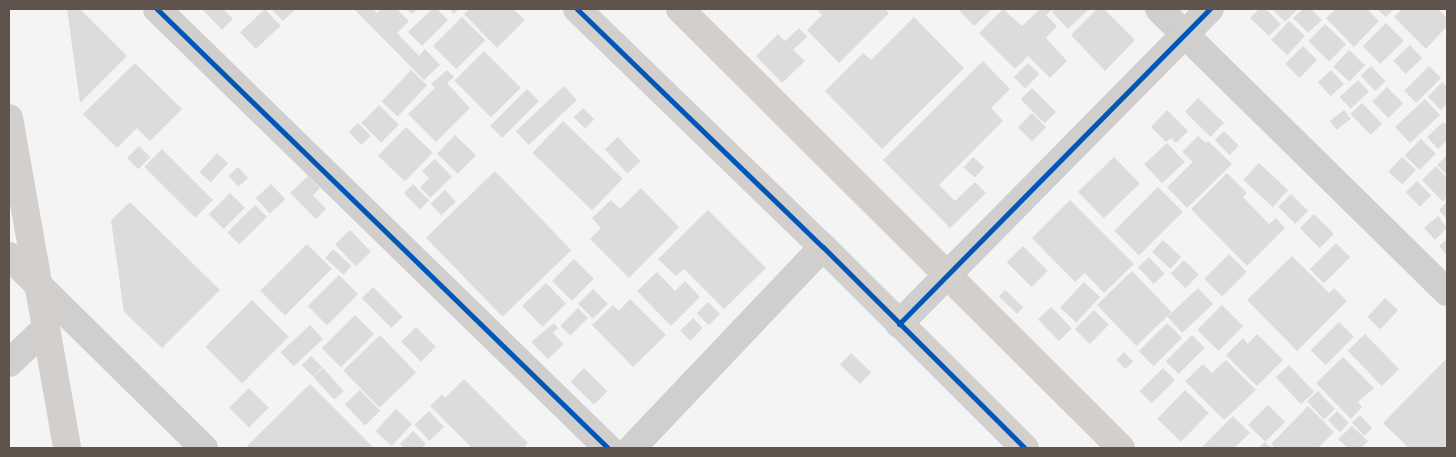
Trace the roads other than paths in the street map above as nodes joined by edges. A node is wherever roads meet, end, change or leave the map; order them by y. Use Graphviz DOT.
graph roads {
  1 [pos="157,9"];
  2 [pos="577,9"];
  3 [pos="680,9"];
  4 [pos="1159,9"];
  5 [pos="1210,9"];
  6 [pos="1185,34"];
  7 [pos="9,118"];
  8 [pos="823,247"];
  9 [pos="9,256"];
  10 [pos="948,275"];
  11 [pos="37,285"];
  12 [pos="1447,292"];
  13 [pos="899,324"];
  14 [pos="46,328"];
  15 [pos="9,363"];
  16 [pos="67,448"];
  17 [pos="204,448"];
  18 [pos="608,448"];
  19 [pos="632,448"];
  20 [pos="1025,448"];
  21 [pos="1121,448"];
  1 -- 18 [label="street"];
  2 -- 8 [label="street"];
  3 -- 10 [label="street"];
  4 -- 6 [label="street"];
  5 -- 6 [label="street"];
  6 -- 10 [label="street"];
  6 -- 12 [label="street"];
  7 -- 11 [label="street"];
  8 -- 13 [label="street"];
  8 -- 19 [label="street"];
  9 -- 11 [label="street"];
  10 -- 13 [label="street"];
  10 -- 21 [label="street"];
  11 -- 14 [label="street"];
  11 -- 17 [label="street"];
  13 -- 20 [label="street"];
  14 -- 15 [label="street"];
  14 -- 16 [label="street"];
}
